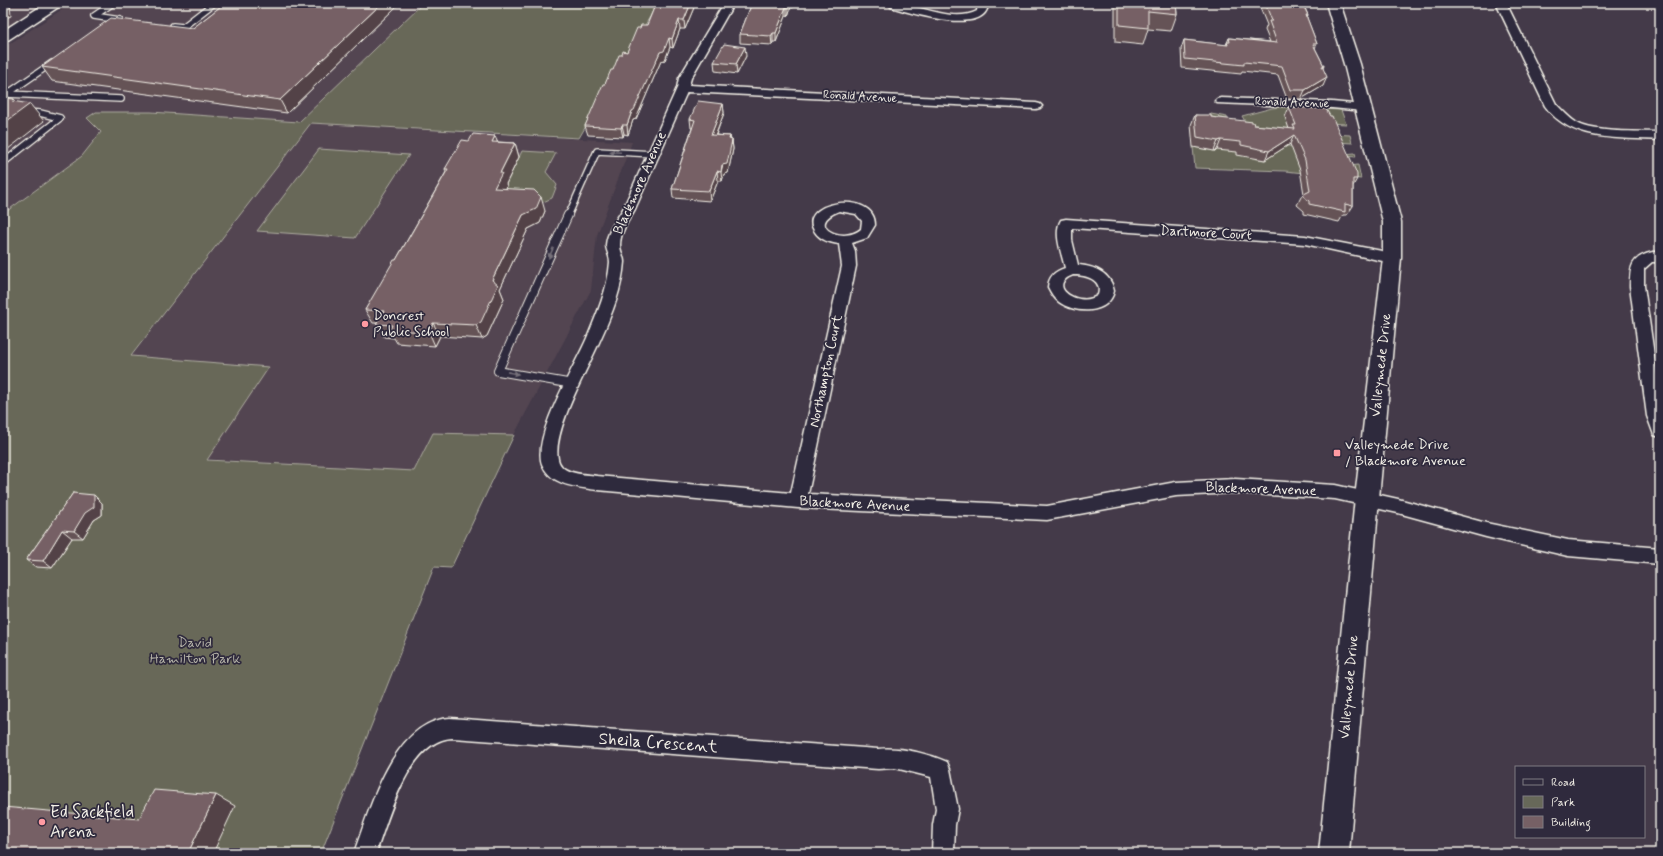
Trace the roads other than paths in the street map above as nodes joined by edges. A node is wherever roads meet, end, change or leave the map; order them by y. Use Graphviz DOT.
graph roads {
  1 [pos="54,3"];
  2 [pos="113,3"];
  3 [pos="214,3"];
  4 [pos="729,3"];
  5 [pos="983,3"];
  6 [pos="1333,3"];
  7 [pos="1502,3"];
  8 [pos="895,5"];
  9 [pos="114,19"];
  10 [pos="125,20"];
  11 [pos="108,23"];
  12 [pos="169,26"];
  13 [pos="3,37"];
  14 [pos="57,59"];
  15 [pos="683,88"];
  16 [pos="5,94"];
  17 [pos="121,99"];
  18 [pos="1221,101"];
  19 [pos="1036,106"];
  20 [pos="1363,108"];
  21 [pos="18,112"];
  22 [pos="1660,136"];
  23 [pos="654,154"];
  24 [pos="3,163"];
  25 [pos="845,241"];
  26 [pos="1660,257"];
  27 [pos="1392,258"];
  28 [pos="1072,270"];
  29 [pos="573,384"];
  30 [pos="1660,431"];
  31 [pos="1367,498"];
  32 [pos="798,501"];
  33 [pos="1660,556"];
  34 [pos="365,853"];
  35 [pos="943,853"];
  36 [pos="1334,853"];
  1 -- 13 [label="street"];
  2 -- 9 [label="lane"];
  3 -- 12 [label="lane"];
  4 -- 15 [label="street, Blackmore Avenue"];
  5 -- 8 [label="street"];
  6 -- 20 [label="street, Valleymede Drive"];
  7 -- 22 [label="street"];
  9 -- 10 [label="lane"];
  9 -- 11 [label="lane"];
  14 -- 16 [label="lane"];
  15 -- 19 [label="street, Ronald Avenue"];
  15 -- 23 [label="street, Blackmore Avenue"];
  16 -- 17 [label="lane"];
  18 -- 20 [label="street, Ronald Avenue"];
  20 -- 27 [label="street, Valleymede Drive"];
  21 -- 24 [label="lane"];
  23 -- 29 [label="street, Blackmore Avenue"];
  23 -- 29 [label="lane, one-way"];
  25 -- 32 [label="street, Northampton Court"];
  26 -- 30 [label="street"];
  27 -- 28 [label="street, Dartmore Court"];
  27 -- 31 [label="street, Valleymede Drive"];
  29 -- 32 [label="street, Blackmore Avenue"];
  31 -- 32 [label="street, Blackmore Avenue"];
  31 -- 33 [label="street, Blackmore Avenue"];
  31 -- 36 [label="street, Valleymede Drive"];
  34 -- 35 [label="street, Sheila Crescent"];
}
